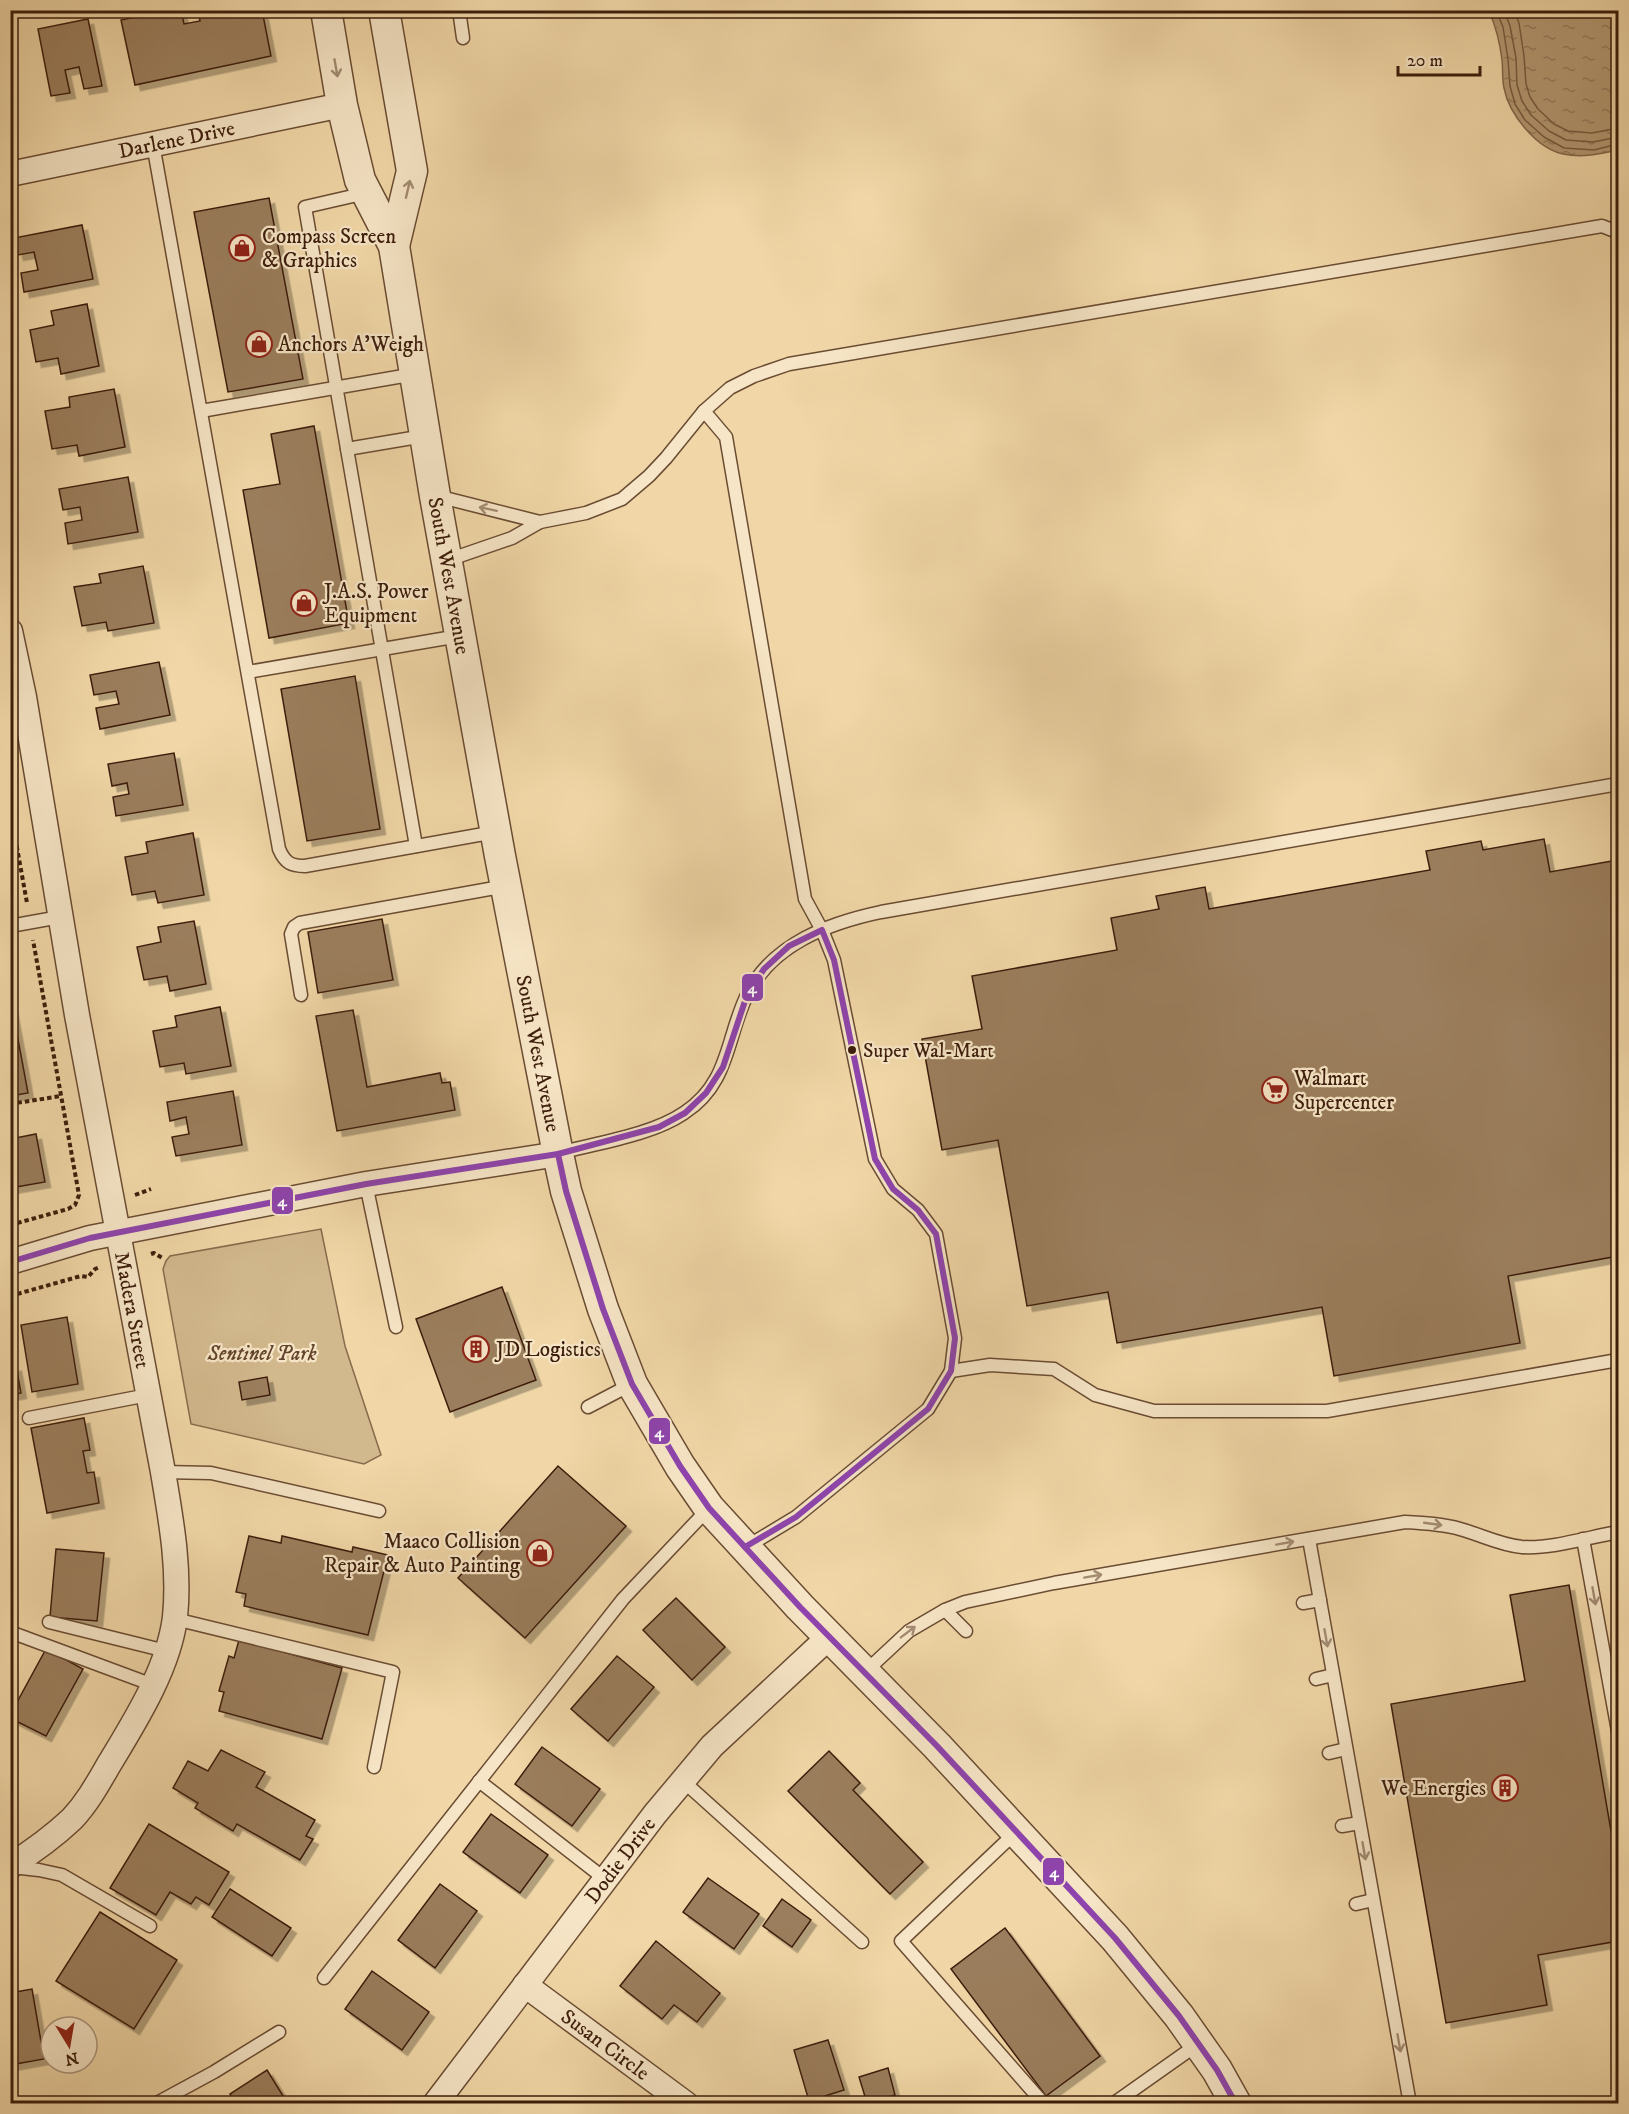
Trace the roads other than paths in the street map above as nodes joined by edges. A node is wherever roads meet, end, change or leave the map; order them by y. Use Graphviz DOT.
graph roads {
  1 [pos="326,10"];
  2 [pos="384,10"];
  3 [pos="459,10"];
  4 [pos="463,38"];
  5 [pos="342,105"];
  6 [pos="153,144"];
  7 [pos="10,174"];
  8 [pos="367,193"];
  9 [pos="1618,236"];
  10 [pos="394,246"];
  11 [pos="415,374"];
  12 [pos="337,388"];
  13 [pos="201,411"];
  14 [pos="704,411"];
  15 [pos="425,435"];
  16 [pos="347,449"];
  17 [pos="435,495"];
  18 [pos="540,522"];
  19 [pos="447,561"];
  20 [pos="10,631"];
  21 [pos="460,636"];
  22 [pos="383,650"];
  23 [pos="248,672"];
  24 [pos="19,722"];
  25 [pos="1618,784"];
  26 [pos="495,832"];
  27 [pos="416,846"];
  28 [pos="506,886"];
  29 [pos="60,917"];
  30 [pos="10,926"];
  31 [pos="822,930"];
  32 [pos="302,995"];
  33 [pos="558,1154"];
  34 [pos="366,1185"];
  35 [pos="117,1233"];
  36 [pos="10,1262"];
  37 [pos="400,1276"];
  38 [pos="386,1279"];
  39 [pos="396,1327"];
  40 [pos="1618,1360"];
  41 [pos="951,1371"];
  42 [pos="632,1384"];
  43 [pos="148,1395"];
  44 [pos="588,1407"];
  45 [pos="29,1418"];
  46 [pos="163,1472"];
  47 [pos="709,1508"];
  48 [pos="379,1511"];
  49 [pos="1618,1532"];
  50 [pos="1309,1539"];
  51 [pos="1583,1539"];
  52 [pos="745,1547"];
  53 [pos="1320,1600"];
  54 [pos="1303,1603"];
  55 [pos="945,1610"];
  56 [pos="174,1618"];
  57 [pos="49,1622"];
  58 [pos="966,1631"];
  59 [pos="13,1633"];
  60 [pos="829,1636"];
  61 [pos="166,1651"];
  62 [pos="865,1672"];
  63 [pos="1333,1675"];
  64 [pos="1316,1679"];
  65 [pos="153,1685"];
  66 [pos="1618,1731"];
  67 [pos="1346,1749"];
  68 [pos="1329,1753"];
  69 [pos="374,1767"];
  70 [pos="479,1781"];
  71 [pos="683,1781"];
  72 [pos="1359,1823"];
  73 [pos="1342,1826"];
  74 [pos="1015,1833"];
  75 [pos="10,1866"];
  76 [pos="605,1879"];
  77 [pos="1373,1900"];
  78 [pos="1356,1904"];
  79 [pos="150,1926"];
  80 [pos="862,1942"];
  81 [pos="324,1978"];
  82 [pos="525,1985"];
  83 [pos="279,2032"];
  84 [pos="1198,2044"];
  85 [pos="155,2103"];
  86 [pos="435,2103"];
  87 [pos="686,2103"];
  88 [pos="1044,2103"];
  89 [pos="1113,2103"];
  90 [pos="1236,2103"];
  91 [pos="1410,2103"];
  1 -- 5 [label="street, South West Avenue, one-way"];
  10 -- 2 [label="street, South West Avenue, one-way"];
  3 -- 4 [label="lane"];
  5 -- 6 [label="street, Darlene Drive"];
  5 -- 8 [label="street, South West Avenue"];
  6 -- 7 [label="street, Darlene Drive"];
  6 -- 13 [label="lane"];
  8 -- 10 [label="street, South West Avenue"];
  8 -- 12 [label="lane"];
  9 -- 14 [label="lane"];
  10 -- 11 [label="street, South West Avenue"];
  11 -- 12 [label="lane"];
  11 -- 15 [label="street, South West Avenue"];
  12 -- 13 [label="lane"];
  12 -- 16 [label="lane"];
  13 -- 23 [label="lane"];
  14 -- 18 [label="lane"];
  14 -- 31 [label="lane"];
  15 -- 16 [label="lane"];
  15 -- 17 [label="street, South West Avenue"];
  16 -- 22 [label="lane"];
  18 -- 17 [label="lane, one-way"];
  17 -- 19 [label="street, South West Avenue"];
  18 -- 19 [label="lane"];
  19 -- 21 [label="street, South West Avenue"];
  20 -- 24 [label="street, Madera Street"];
  21 -- 22 [label="lane"];
  21 -- 26 [label="street, South West Avenue"];
  22 -- 23 [label="lane"];
  22 -- 27 [label="lane"];
  23 -- 27 [label="lane"];
  24 -- 29 [label="street, Madera Street"];
  25 -- 31 [label="lane"];
  26 -- 27 [label="lane"];
  26 -- 28 [label="street, South West Avenue"];
  28 -- 32 [label="lane"];
  28 -- 33 [label="street, South West Avenue"];
  29 -- 30 [label="lane"];
  29 -- 35 [label="street, Madera Street"];
  31 -- 33 [label="lane"];
  31 -- 41 [label="lane"];
  33 -- 34 [label="street"];
  33 -- 42 [label="street, South West Avenue"];
  34 -- 35 [label="street"];
  34 -- 38 [label="lane"];
  35 -- 36 [label="street"];
  35 -- 43 [label="street, Madera Street"];
  37 -- 38 [label="lane"];
  38 -- 39 [label="lane"];
  40 -- 41 [label="lane"];
  41 -- 52 [label="lane"];
  42 -- 44 [label="lane"];
  42 -- 47 [label="street, South West Avenue"];
  43 -- 45 [label="lane"];
  43 -- 46 [label="street, Madera Street"];
  46 -- 48 [label="lane"];
  46 -- 56 [label="street, Madera Street"];
  47 -- 52 [label="street, South West Avenue"];
  47 -- 70 [label="lane"];
  49 -- 51 [label="lane"];
  50 -- 51 [label="lane, one-way"];
  50 -- 53 [label="lane"];
  55 -- 50 [label="lane, one-way"];
  51 -- 66 [label="lane, one-way"];
  52 -- 60 [label="street, South West Avenue"];
  53 -- 54 [label="lane"];
  53 -- 63 [label="lane, one-way"];
  55 -- 58 [label="lane"];
  62 -- 55 [label="lane, one-way"];
  56 -- 61 [label="street, Madera Street"];
  56 -- 69 [label="lane"];
  57 -- 61 [label="lane"];
  59 -- 65 [label="lane"];
  60 -- 62 [label="street, South West Avenue"];
  60 -- 71 [label="street, Dodie Drive"];
  61 -- 65 [label="street, Madera Street"];
  62 -- 74 [label="street, South West Avenue"];
  63 -- 64 [label="lane"];
  63 -- 67 [label="lane"];
  65 -- 75 [label="street, Madera Street"];
  67 -- 68 [label="lane"];
  67 -- 72 [label="lane"];
  70 -- 76 [label="lane"];
  70 -- 81 [label="lane"];
  71 -- 76 [label="street, Dodie Drive"];
  71 -- 80 [label="lane"];
  72 -- 73 [label="lane"];
  72 -- 77 [label="lane, one-way"];
  74 -- 84 [label="street, South West Avenue"];
  74 -- 88 [label="lane"];
  75 -- 79 [label="lane"];
  76 -- 82 [label="street, Dodie Drive"];
  77 -- 78 [label="lane"];
  77 -- 91 [label="lane, one-way"];
  82 -- 86 [label="street, Dodie Drive"];
  82 -- 87 [label="street, Susan Circle"];
  83 -- 85 [label="lane"];
  84 -- 89 [label="lane"];
  84 -- 90 [label="street, South West Avenue"];
}
